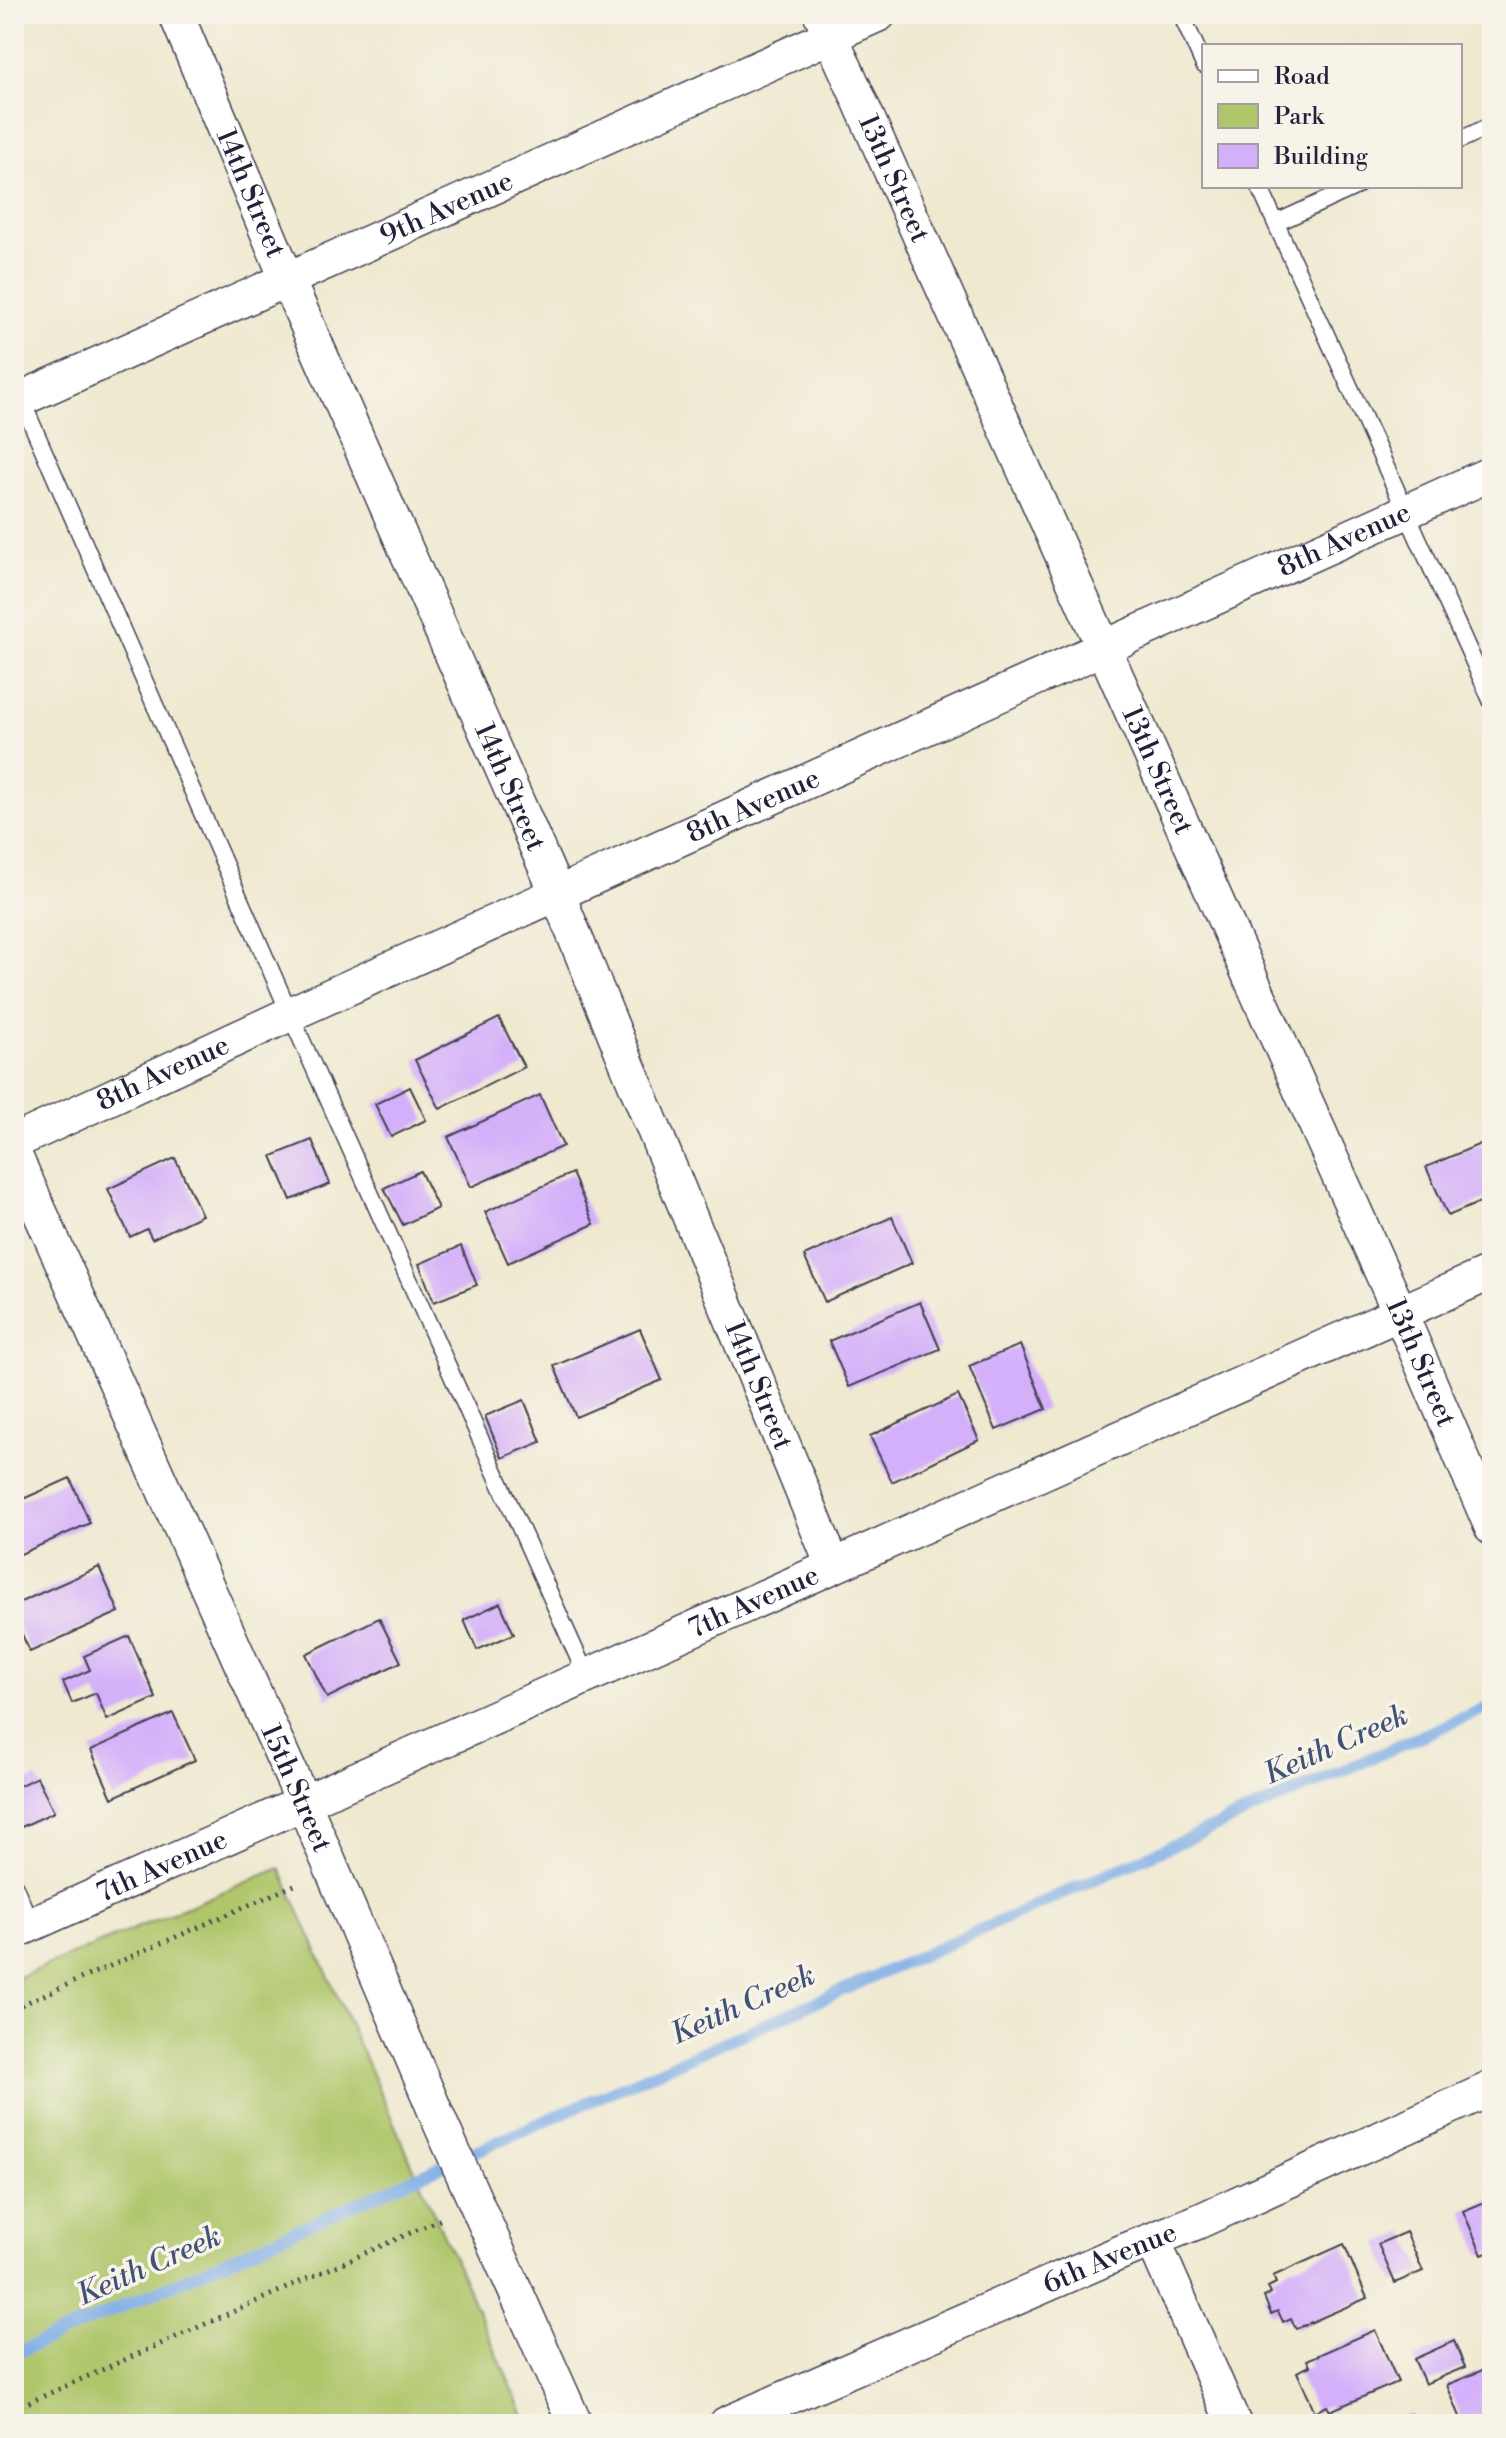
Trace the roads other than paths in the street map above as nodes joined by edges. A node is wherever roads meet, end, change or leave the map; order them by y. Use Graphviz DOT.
graph roads {
  1 [pos="176,14"];
  2 [pos="879,14"];
  3 [pos="1181,14"];
  4 [pos="825,25"];
  5 [pos="1202,61"];
  6 [pos="1492,125"];
  7 [pos="1462,139"];
  8 [pos="1260,188"];
  9 [pos="1353,188"];
  10 [pos="1276,223"];
  11 [pos="287,279"];
  12 [pos="16,394"];
  13 [pos="1492,473"];
  14 [pos="1407,511"];
  15 [pos="1102,648"];
  16 [pos="1492,702"];
  17 [pos="557,893"];
  18 [pos="290,1014"];
  19 [pos="14,1142"];
  20 [pos="14,1154"];
  21 [pos="1492,1272"];
  22 [pos="1400,1313"];
  23 [pos="1492,1528"];
  24 [pos="833,1566"];
  25 [pos="587,1677"];
  26 [pos="304,1804"];
  27 [pos="14,1885"];
  28 [pos="23,1929"];
  29 [pos="1492,2088"];
  30 [pos="1153,2240"];
  31 [pos="575,2424"];
  32 [pos="726,2424"];
  33 [pos="1234,2424"];
  1 -- 11 [label="street, 14th Street"];
  2 -- 4 [label="street, 9th Avenue"];
  3 -- 5 [label="lane"];
  4 -- 11 [label="street, 9th Avenue"];
  4 -- 15 [label="street, 13th Street"];
  6 -- 7 [label="lane"];
  8 -- 10 [label="lane"];
  9 -- 10 [label="lane"];
  10 -- 14 [label="lane"];
  11 -- 12 [label="street, 9th Avenue"];
  11 -- 17 [label="street, 14th Street"];
  12 -- 18 [label="lane"];
  13 -- 14 [label="street, 8th Avenue"];
  14 -- 15 [label="street, 8th Avenue"];
  14 -- 16 [label="lane"];
  15 -- 17 [label="street, 8th Avenue"];
  15 -- 22 [label="street, 13th Street"];
  17 -- 18 [label="street, 8th Avenue"];
  17 -- 24 [label="street, 14th Street"];
  18 -- 19 [label="street, 8th Avenue"];
  18 -- 25 [label="lane"];
  20 -- 26 [label="street, 15th Street"];
  21 -- 22 [label="street, 7th Avenue"];
  22 -- 23 [label="street, 13th Street"];
  22 -- 24 [label="street, 7th Avenue"];
  24 -- 25 [label="street, 7th Avenue"];
  25 -- 26 [label="street, 7th Avenue"];
  26 -- 28 [label="street, 7th Avenue"];
  26 -- 31 [label="street, 15th Street"];
  27 -- 28 [label="lane"];
  29 -- 30 [label="street, 6th Avenue"];
  30 -- 32 [label="street, 6th Avenue"];
  30 -- 33 [label="street"];
}
